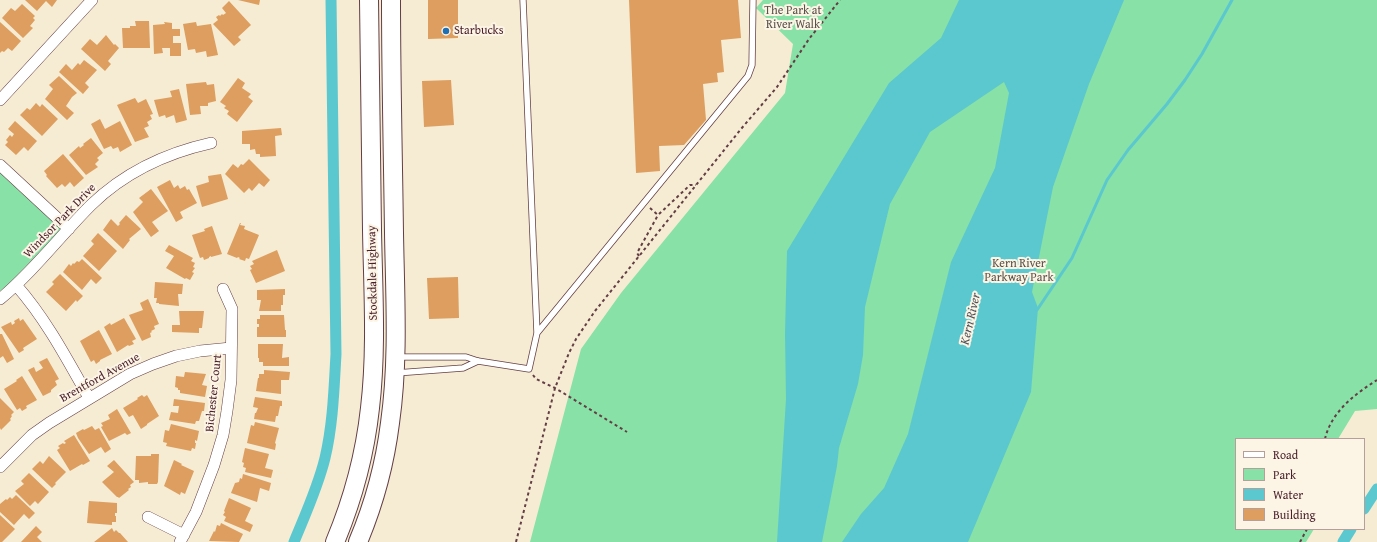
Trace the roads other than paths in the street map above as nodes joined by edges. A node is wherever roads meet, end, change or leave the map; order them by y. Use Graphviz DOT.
graph roads {
  1 [pos="92,0"];
  2 [pos="370,0"];
  3 [pos="380,0"];
  4 [pos="391,0"];
  5 [pos="523,0"];
  6 [pos="753,0"];
  7 [pos="391,59"];
  8 [pos="0,100"];
  9 [pos="211,143"];
  10 [pos="0,165"];
  11 [pos="69,228"];
  12 [pos="16,285"];
  13 [pos="222,289"];
  14 [pos="0,299"];
  15 [pos="537,333"];
  16 [pos="232,348"];
  17 [pos="478,362"];
  18 [pos="394,365"];
  19 [pos="89,398"];
  20 [pos="0,467"];
  21 [pos="148,517"];
  22 [pos="182,539"];
  23 [pos="335,542"];
  24 [pos="358,542"];
  1 -- 8 [label="street"];
  2 -- 23 [label="main road, Stockdale Highway"];
  3 -- 7 [label="main road"];
  4 -- 7 [label="main road, Stockdale Highway"];
  5 -- 15 [label="lane"];
  6 -- 15 [label="lane"];
  7 -- 18 [label="main road, Stockdale Highway"];
  9 -- 11 [label="street, Windsor Park Drive"];
  10 -- 11 [label="street"];
  11 -- 12 [label="street, Windsor Park Drive"];
  12 -- 14 [label="street, Windsor Park Drive"];
  12 -- 19 [label="street"];
  13 -- 16 [label="street, Bichester Court"];
  15 -- 17 [label="lane"];
  16 -- 19 [label="street, Brentford Avenue"];
  16 -- 22 [label="street, Bichester Court"];
  17 -- 18 [label="lane"];
  17 -- 18 [label="lane"];
  18 -- 24 [label="main road, Stockdale Highway"];
  19 -- 20 [label="street, Brentford Avenue"];
  21 -- 22 [label="street"];
}
